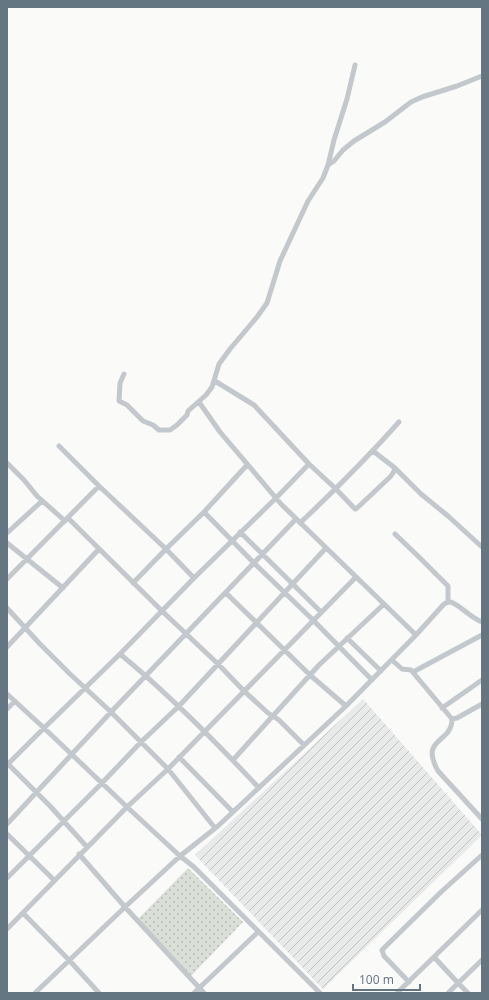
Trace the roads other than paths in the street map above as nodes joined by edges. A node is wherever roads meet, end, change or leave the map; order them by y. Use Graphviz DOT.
graph roads {
  1 [pos="355,65"];
  2 [pos="482,76"];
  3 [pos="328,165"];
  4 [pos="124,374"];
  5 [pos="215,381"];
  6 [pos="199,402"];
  7 [pos="398,422"];
  8 [pos="59,446"];
  9 [pos="373,451"];
  10 [pos="7,463"];
  11 [pos="309,464"];
  12 [pos="248,465"];
  13 [pos="394,468"];
  14 [pos="99,486"];
  15 [pos="336,489"];
  16 [pos="276,498"];
  17 [pos="42,501"];
  18 [pos="204,512"];
  19 [pos="66,520"];
  20 [pos="298,521"];
  21 [pos="240,532"];
  22 [pos="7,533"];
  23 [pos="395,534"];
  24 [pos="232,540"];
  25 [pos="7,543"];
  26 [pos="482,547"];
  27 [pos="166,548"];
  28 [pos="326,548"];
  29 [pos="100,549"];
  30 [pos="263,554"];
  31 [pos="27,559"];
  32 [pos="254,563"];
  33 [pos="356,577"];
  34 [pos="194,578"];
  35 [pos="7,579"];
  36 [pos="133,583"];
  37 [pos="293,584"];
  38 [pos="62,588"];
  39 [pos="226,593"];
  40 [pos="285,593"];
  41 [pos="448,602"];
  42 [pos="384,604"];
  43 [pos="7,608"];
  44 [pos="162,611"];
  45 [pos="321,612"];
  46 [pos="313,620"];
  47 [pos="482,622"];
  48 [pos="256,623"];
  49 [pos="25,628"];
  50 [pos="187,634"];
  51 [pos="416,635"];
  52 [pos="482,635"];
  53 [pos="347,638"];
  54 [pos="339,646"];
  55 [pos="7,647"];
  56 [pos="284,650"];
  57 [pos="120,654"];
  58 [pos="392,660"];
  59 [pos="218,664"];
  60 [pos="381,670"];
  61 [pos="412,672"];
  62 [pos="146,676"];
  63 [pos="310,676"];
  64 [pos="372,680"];
  65 [pos="482,680"];
  66 [pos="85,688"];
  67 [pos="244,691"];
  68 [pos="7,694"];
  69 [pos="14,701"];
  70 [pos="482,704"];
  71 [pos="179,706"];
  72 [pos="346,706"];
  73 [pos="442,708"];
  74 [pos="7,709"];
  75 [pos="111,712"];
  76 [pos="273,716"];
  77 [pos="452,719"];
  78 [pos="44,728"];
  79 [pos="204,731"];
  80 [pos="141,742"];
  81 [pos="304,745"];
  82 [pos="71,755"];
  83 [pos="179,757"];
  84 [pos="233,760"];
  85 [pos="8,764"];
  86 [pos="168,769"];
  87 [pos="102,784"];
  88 [pos="259,788"];
  89 [pos="37,792"];
  90 [pos="127,807"];
  91 [pos="233,812"];
  92 [pos="482,819"];
  93 [pos="64,822"];
  94 [pos="7,824"];
  95 [pos="215,828"];
  96 [pos="7,834"];
  97 [pos="87,847"];
  98 [pos="79,854"];
  99 [pos="29,855"];
  100 [pos="482,855"];
  101 [pos="180,856"];
  102 [pos="7,878"];
  103 [pos="54,880"];
  104 [pos="125,907"];
  105 [pos="482,910"];
  106 [pos="23,913"];
  107 [pos="7,929"];
  108 [pos="258,932"];
  109 [pos="434,957"];
  110 [pos="69,960"];
  111 [pos="482,960"];
  112 [pos="409,982"];
  113 [pos="458,983"];
  114 [pos="199,988"];
  115 [pos="35,993"];
  116 [pos="99,993"];
  117 [pos="194,993"];
  118 [pos="204,993"];
  119 [pos="319,993"];
  120 [pos="397,993"];
  121 [pos="448,993"];
  122 [pos="468,993"];
  1 -- 3 [label="street"];
  2 -- 3 [label="street"];
  3 -- 5 [label="street"];
  4 -- 6 [label="street"];
  5 -- 6 [label="street"];
  5 -- 11 [label="street"];
  6 -- 12 [label="street"];
  7 -- 9 [label="street"];
  8 -- 14 [label="street"];
  9 -- 13 [label="street"];
  9 -- 15 [label="street"];
  10 -- 17 [label="street"];
  11 -- 15 [label="street"];
  11 -- 16 [label="street"];
  12 -- 16 [label="street"];
  12 -- 18 [label="street"];
  13 -- 15 [label="street"];
  13 -- 26 [label="street"];
  14 -- 19 [label="street"];
  14 -- 27 [label="street"];
  15 -- 20 [label="street"];
  16 -- 20 [label="street"];
  16 -- 21 [label="street"];
  17 -- 19 [label="street"];
  17 -- 22 [label="street"];
  18 -- 24 [label="street"];
  18 -- 27 [label="street"];
  19 -- 29 [label="street"];
  19 -- 31 [label="street"];
  20 -- 28 [label="street"];
  20 -- 30 [label="street"];
  21 -- 24 [label="street"];
  21 -- 30 [label="street"];
  23 -- 41 [label="street"];
  24 -- 32 [label="street"];
  24 -- 34 [label="street"];
  25 -- 31 [label="street"];
  27 -- 34 [label="street"];
  27 -- 36 [label="street"];
  28 -- 33 [label="street"];
  28 -- 37 [label="street"];
  29 -- 36 [label="street"];
  29 -- 38 [label="street"];
  30 -- 32 [label="street"];
  30 -- 37 [label="street"];
  31 -- 35 [label="street"];
  31 -- 38 [label="street"];
  32 -- 39 [label="street"];
  32 -- 40 [label="street"];
  33 -- 42 [label="street"];
  33 -- 45 [label="street"];
  34 -- 44 [label="street"];
  36 -- 44 [label="street"];
  37 -- 40 [label="street"];
  37 -- 45 [label="street"];
  38 -- 49 [label="street"];
  39 -- 48 [label="street"];
  39 -- 50 [label="street"];
  40 -- 46 [label="street"];
  40 -- 48 [label="street"];
  41 -- 47 [label="street"];
  41 -- 51 [label="street"];
  42 -- 51 [label="street"];
  42 -- 53 [label="street"];
  43 -- 49 [label="street"];
  44 -- 50 [label="street"];
  44 -- 57 [label="street"];
  45 -- 46 [label="street"];
  46 -- 54 [label="street"];
  46 -- 56 [label="street"];
  48 -- 56 [label="street"];
  48 -- 59 [label="street"];
  49 -- 55 [label="street"];
  49 -- 66 [label="street"];
  50 -- 59 [label="street"];
  50 -- 62 [label="street"];
  51 -- 58 [label="street"];
  52 -- 61 [label="street"];
  53 -- 54 [label="street"];
  53 -- 60 [label="street"];
  54 -- 63 [label="street"];
  54 -- 64 [label="street"];
  56 -- 63 [label="street"];
  56 -- 67 [label="street"];
  57 -- 62 [label="street"];
  57 -- 66 [label="street"];
  58 -- 60 [label="street"];
  58 -- 61 [label="street"];
  59 -- 67 [label="street"];
  59 -- 71 [label="street"];
  60 -- 64 [label="street"];
  61 -- 73 [label="street"];
  62 -- 71 [label="street"];
  62 -- 75 [label="street"];
  63 -- 72 [label="street"];
  63 -- 76 [label="street"];
  64 -- 72 [label="street"];
  65 -- 73 [label="street"];
  66 -- 75 [label="street"];
  66 -- 78 [label="street"];
  67 -- 76 [label="street"];
  67 -- 79 [label="street"];
  68 -- 69 [label="street"];
  69 -- 74 [label="street"];
  69 -- 78 [label="street"];
  70 -- 77 [label="street"];
  71 -- 79 [label="street"];
  71 -- 80 [label="street"];
  72 -- 81 [label="street"];
  73 -- 77 [label="street"];
  75 -- 80 [label="street"];
  75 -- 82 [label="street"];
  76 -- 81 [label="street"];
  76 -- 84 [label="street"];
  77 -- 92 [label="street"];
  78 -- 82 [label="street"];
  78 -- 85 [label="street"];
  79 -- 83 [label="street"];
  79 -- 84 [label="street"];
  80 -- 86 [label="street"];
  80 -- 87 [label="street"];
  81 -- 88 [label="street"];
  82 -- 87 [label="street"];
  82 -- 89 [label="street"];
  83 -- 86 [label="street"];
  83 -- 91 [label="street"];
  84 -- 88 [label="street"];
  85 -- 89 [label="street"];
  86 -- 90 [label="street"];
  86 -- 95 [label="street"];
  87 -- 90 [label="street"];
  87 -- 93 [label="street"];
  88 -- 91 [label="street"];
  89 -- 93 [label="street"];
  89 -- 94 [label="street"];
  90 -- 97 [label="street"];
  90 -- 101 [label="street"];
  91 -- 95 [label="street"];
  93 -- 97 [label="street"];
  93 -- 99 [label="street"];
  95 -- 101 [label="street"];
  96 -- 99 [label="street"];
  97 -- 98 [label="street"];
  98 -- 103 [label="street"];
  98 -- 104 [label="street"];
  99 -- 102 [label="street"];
  99 -- 103 [label="street"];
  100 -- 112 [label="street"];
  101 -- 104 [label="street"];
  101 -- 108 [label="street"];
  103 -- 106 [label="street"];
  104 -- 110 [label="street"];
  104 -- 114 [label="street"];
  105 -- 109 [label="street"];
  106 -- 107 [label="street"];
  106 -- 110 [label="street"];
  108 -- 114 [label="street"];
  108 -- 119 [label="street"];
  109 -- 112 [label="street"];
  109 -- 113 [label="street"];
  110 -- 115 [label="street"];
  110 -- 116 [label="street"];
  111 -- 113 [label="street"];
  112 -- 120 [label="street"];
  113 -- 121 [label="street"];
  113 -- 122 [label="street"];
  114 -- 117 [label="street"];
  114 -- 118 [label="street"];
}
